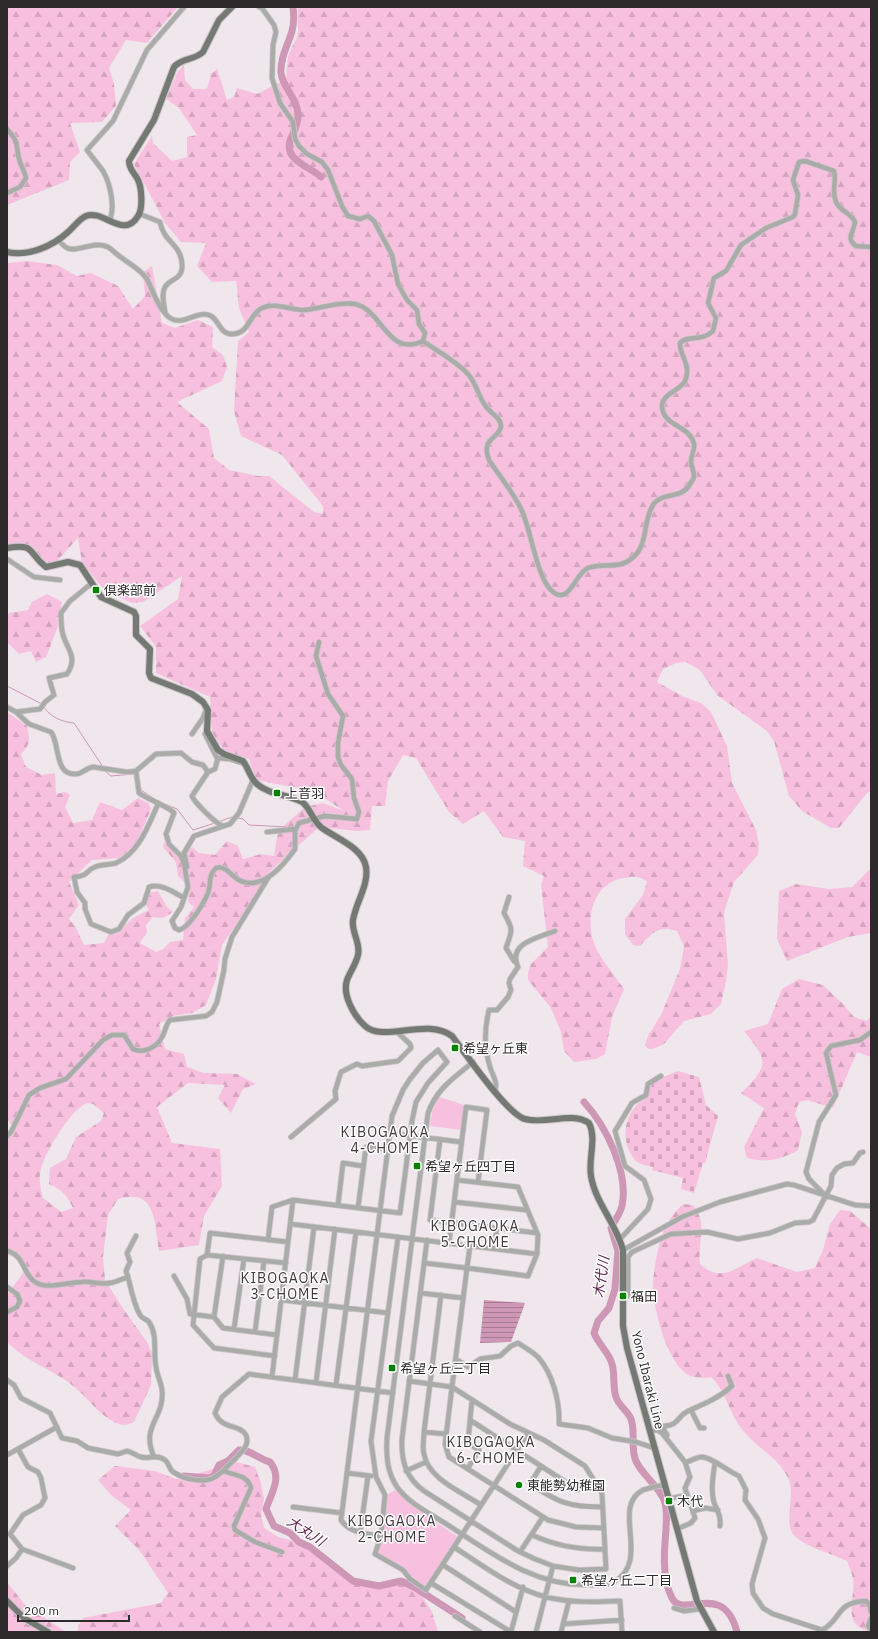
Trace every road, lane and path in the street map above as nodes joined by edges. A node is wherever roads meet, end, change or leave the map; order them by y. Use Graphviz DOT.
graph roads {
  1 [pos="184,7"];
  2 [pos="232,7"];
  3 [pos="259,7"];
  4 [pos="7,129"];
  5 [pos="7,194"];
  6 [pos="140,214"];
  7 [pos="109,221"];
  8 [pos="57,240"];
  9 [pos="871,247"];
  10 [pos="7,252"];
  11 [pos="165,313"];
  12 [pos="423,341"];
  13 [pos="7,548"];
  14 [pos="7,559"];
  15 [pos="60,580"];
  16 [pos="92,583"];
  17 [pos="319,642"];
  18 [pos="207,707"];
  19 [pos="8,708"];
  20 [pos="16,712"];
  21 [pos="207,731"];
  22 [pos="192,734"];
  23 [pos="217,758"];
  24 [pos="245,764"];
  25 [pos="136,771"];
  26 [pos="208,772"];
  27 [pos="253,780"];
  28 [pos="158,804"];
  29 [pos="312,819"];
  30 [pos="223,826"];
  31 [pos="296,829"];
  32 [pos="267,832"];
  33 [pos="186,876"];
  34 [pos="268,878"];
  35 [pos="510,897"];
  36 [pos="184,898"];
  37 [pos="555,931"];
  38 [pos="516,962"];
  39 [pos="396,1031"];
  40 [pos="871,1032"];
  41 [pos="473,1062"];
  42 [pos="661,1076"];
  43 [pos="495,1091"];
  44 [pos="389,1133"];
  45 [pos="7,1136"];
  46 [pos="410,1136"];
  47 [pos="291,1138"];
  48 [pos="425,1138"];
  49 [pos="440,1140"];
  50 [pos="462,1142"];
  51 [pos="387,1149"];
  52 [pos="863,1152"];
  53 [pos="363,1166"];
  54 [pos="457,1180"];
  55 [pos="478,1182"];
  56 [pos="825,1195"];
  57 [pos="293,1200"];
  58 [pos="454,1202"];
  59 [pos="338,1205"];
  60 [pos="871,1206"];
  61 [pos="358,1208"];
  62 [pos="527,1210"];
  63 [pos="379,1211"];
  64 [pos="451,1222"];
  65 [pos="291,1224"];
  66 [pos="314,1227"];
  67 [pos="497,1228"];
  68 [pos="335,1229"];
  69 [pos="356,1232"];
  70 [pos="537,1233"];
  71 [pos="376,1234"];
  72 [pos="136,1236"];
  73 [pos="398,1237"];
  74 [pos="412,1239"];
  75 [pos="620,1239"];
  76 [pos="268,1240"];
  77 [pos="427,1240"];
  78 [pos="288,1242"];
  79 [pos="449,1243"];
  80 [pos="470,1246"];
  81 [pos="494,1249"];
  82 [pos="623,1250"];
  83 [pos="7,1251"];
  84 [pos="537,1254"];
  85 [pos="207,1255"];
  86 [pos="222,1256"];
  87 [pos="244,1259"];
  88 [pos="264,1261"];
  89 [pos="286,1263"];
  90 [pos="424,1263"];
  91 [pos="467,1268"];
  92 [pos="174,1276"];
  93 [pos="128,1277"];
  94 [pos="7,1287"];
  95 [pos="420,1293"];
  96 [pos="441,1295"];
  97 [pos="628,1296"];
  98 [pos="463,1298"];
  99 [pos="282,1300"];
  100 [pos="304,1303"];
  101 [pos="325,1305"];
  102 [pos="346,1308"];
  103 [pos="367,1311"];
  104 [pos="7,1312"];
  105 [pos="194,1314"];
  106 [pos="388,1314"];
  107 [pos="214,1317"];
  108 [pos="234,1329"];
  109 [pos="255,1332"];
  110 [pos="278,1335"];
  111 [pos="275,1356"];
  112 [pos="456,1359"];
  113 [pos="728,1376"];
  114 [pos="272,1377"];
  115 [pos="7,1380"];
  116 [pos="294,1380"];
  117 [pos="409,1381"];
  118 [pos="316,1383"];
  119 [pos="431,1384"];
  120 [pos="336,1385"];
  121 [pos="452,1387"];
  122 [pos="357,1388"];
  123 [pos="378,1391"];
  124 [pos="392,1392"];
  125 [pos="472,1400"];
  126 [pos="691,1410"];
  127 [pos="470,1420"];
  128 [pos="57,1427"];
  129 [pos="704,1428"];
  130 [pos="649,1431"];
  131 [pos="424,1432"];
  132 [pos="528,1433"];
  133 [pos="446,1434"];
  134 [pos="669,1441"];
  135 [pos="654,1448"];
  136 [pos="18,1449"];
  137 [pos="517,1450"];
  138 [pos="7,1455"];
  139 [pos="154,1457"];
  140 [pos="426,1462"];
  141 [pos="686,1462"];
  142 [pos="715,1463"];
  143 [pos="541,1466"];
  144 [pos="468,1468"];
  145 [pos="223,1471"];
  146 [pos="406,1471"];
  147 [pos="347,1473"];
  148 [pos="368,1476"];
  149 [pos="376,1477"];
  150 [pos="594,1480"];
  151 [pos="663,1485"];
  152 [pos="494,1486"];
  153 [pos="687,1495"];
  154 [pos="668,1499"];
  155 [pos="481,1505"];
  156 [pos="293,1507"];
  157 [pos="602,1507"];
  158 [pos="718,1510"];
  159 [pos="693,1511"];
  160 [pos="342,1513"];
  161 [pos="543,1517"];
  162 [pos="471,1521"];
  163 [pos="720,1526"];
  164 [pos="604,1528"];
  165 [pos="677,1529"];
  166 [pos="360,1534"];
  167 [pos="462,1534"];
  168 [pos="532,1535"];
  169 [pos="380,1536"];
  170 [pos="454,1547"];
  171 [pos="22,1549"];
  172 [pos="605,1549"];
  173 [pos="282,1552"];
  174 [pos="520,1552"];
  175 [pos="443,1565"];
  176 [pos="7,1566"];
  177 [pos="553,1566"];
  178 [pos="73,1568"];
  179 [pos="549,1581"];
  180 [pos="431,1583"];
  181 [pos="523,1588"];
  182 [pos="546,1597"];
  183 [pos="7,1601"];
  184 [pos="569,1601"];
  185 [pos="699,1606"];
  186 [pos="674,1608"];
  187 [pos="516,1612"];
  188 [pos="871,1612"];
  189 [pos="455,1616"];
  190 [pos="871,1618"];
  191 [pos="622,1620"];
  192 [pos="563,1624"];
  193 [pos="871,1630"];
  194 [pos="823,1631"];
  195 [pos="48,1632"];
  196 [pos="480,1632"];
  197 [pos="511,1632"];
  198 [pos="536,1632"];
  199 [pos="561,1632"];
  200 [pos="622,1632"];
  201 [pos="714,1632"];
  1 -- 7 [label="street"];
  2 -- 6 [label="main road"];
  3 -- 12 [label="street"];
  4 -- 5 [label="street"];
  6 -- 7 [label="main road"];
  6 -- 11 [label="street"];
  7 -- 8 [label="main road"];
  8 -- 10 [label="main road"];
  8 -- 11 [label="street"];
  9 -- 12 [label="street"];
  11 -- 12 [label="street"];
  13 -- 16 [label="main road"];
  14 -- 15 [label="street"];
  16 -- 18 [label="main road"];
  16 -- 20 [label="street"];
  17 -- 29 [label="street"];
  18 -- 21 [label="main road"];
  18 -- 22 [label="street"];
  19 -- 20 [label="street"];
  20 -- 25 [label="street"];
  21 -- 23 [label="street"];
  21 -- 24 [label="main road"];
  23 -- 24 [label="street"];
  23 -- 26 [label="street"];
  24 -- 27 [label="main road"];
  25 -- 26 [label="street"];
  25 -- 28 [label="street"];
  26 -- 30 [label="street"];
  27 -- 29 [label="main road, Yono Ibaraki Line"];
  27 -- 30 [label="street"];
  28 -- 33 [label="street"];
  28 -- 36 [label="street"];
  29 -- 31 [label="street"];
  29 -- 39 [label="main road, Yono Ibaraki Line"];
  30 -- 33 [label="street"];
  31 -- 32 [label="street"];
  31 -- 34 [label="street"];
  33 -- 36 [label="street"];
  34 -- 36 [label="street"];
  34 -- 45 [label="street"];
  35 -- 38 [label="street"];
  37 -- 38 [label="street"];
  38 -- 43 [label="street"];
  39 -- 41 [label="main road, Yono Ibaraki Line"];
  39 -- 47 [label="street"];
  40 -- 56 [label="street"];
  41 -- 43 [label="main road, Yono Ibaraki Line"];
  41 -- 48 [label="street"];
  42 -- 75 [label="street"];
  43 -- 75 [label="main road, Yono Ibaraki Line"];
  44 -- 46 [label="street"];
  44 -- 46 [label="street"];
  44 -- 51 [label="street"];
  46 -- 48 [label="street"];
  46 -- 63 [label="street"];
  48 -- 49 [label="street"];
  48 -- 74 [label="street"];
  49 -- 50 [label="street"];
  49 -- 64 [label="street"];
  50 -- 54 [label="street"];
  50 -- 55 [label="street"];
  51 -- 53 [label="street"];
  51 -- 63 [label="street"];
  52 -- 56 [label="street"];
  53 -- 59 [label="street"];
  53 -- 61 [label="street"];
  54 -- 55 [label="street"];
  54 -- 58 [label="street"];
  55 -- 62 [label="street"];
  56 -- 60 [label="street"];
  56 -- 82 [label="street"];
  56 -- 97 [label="street"];
  57 -- 59 [label="street"];
  57 -- 65 [label="street"];
  57 -- 76 [label="street"];
  58 -- 62 [label="street"];
  58 -- 64 [label="street"];
  59 -- 61 [label="street"];
  61 -- 63 [label="street"];
  62 -- 70 [label="street"];
  63 -- 71 [label="street"];
  64 -- 67 [label="street"];
  64 -- 79 [label="street"];
  65 -- 66 [label="street"];
  65 -- 78 [label="street"];
  66 -- 68 [label="street"];
  66 -- 100 [label="street"];
  67 -- 70 [label="street"];
  67 -- 81 [label="street"];
  68 -- 69 [label="street"];
  68 -- 101 [label="street"];
  69 -- 71 [label="street"];
  69 -- 102 [label="street"];
  70 -- 84 [label="street"];
  71 -- 73 [label="street"];
  71 -- 103 [label="street"];
  72 -- 93 [label="street"];
  73 -- 74 [label="street"];
  73 -- 106 [label="street"];
  74 -- 77 [label="street"];
  74 -- 124 [label="street"];
  75 -- 82 [label="main road, Yono Ibaraki Line"];
  76 -- 78 [label="street"];
  76 -- 85 [label="street"];
  77 -- 79 [label="street"];
  77 -- 90 [label="street"];
  78 -- 89 [label="street"];
  79 -- 80 [label="street"];
  80 -- 81 [label="street"];
  80 -- 91 [label="street"];
  81 -- 84 [label="street"];
  82 -- 130 [label="main road, Yono Ibaraki Line"];
  83 -- 93 [label="street"];
  84 -- 91 [label="street"];
  85 -- 86 [label="street"];
  85 -- 105 [label="street"];
  86 -- 87 [label="street"];
  86 -- 107 [label="street"];
  87 -- 88 [label="street"];
  87 -- 108 [label="street"];
  88 -- 89 [label="street"];
  88 -- 109 [label="street"];
  89 -- 99 [label="street"];
  90 -- 91 [label="street"];
  90 -- 95 [label="street"];
  91 -- 98 [label="street"];
  92 -- 105 [label="street"];
  93 -- 139 [label="street"];
  94 -- 104 [label="street"];
  95 -- 96 [label="street"];
  95 -- 117 [label="street"];
  96 -- 98 [label="street"];
  96 -- 119 [label="street"];
  98 -- 112 [label="street"];
  99 -- 100 [label="street"];
  99 -- 110 [label="street"];
  100 -- 101 [label="street"];
  100 -- 116 [label="street"];
  101 -- 102 [label="street"];
  101 -- 118 [label="street"];
  102 -- 103 [label="street"];
  102 -- 120 [label="street"];
  103 -- 106 [label="street"];
  103 -- 122 [label="street"];
  105 -- 107 [label="street"];
  105 -- 111 [label="street"];
  106 -- 123 [label="street"];
  107 -- 108 [label="street"];
  108 -- 109 [label="street"];
  109 -- 110 [label="street"];
  110 -- 111 [label="street"];
  111 -- 114 [label="street"];
  112 -- 121 [label="street"];
  112 -- 135 [label="street"];
  113 -- 126 [label="street"];
  114 -- 116 [label="street"];
  114 -- 145 [label="street"];
  115 -- 128 [label="street"];
  116 -- 118 [label="street"];
  117 -- 119 [label="street"];
  117 -- 146 [label="street"];
  118 -- 120 [label="street"];
  119 -- 121 [label="street"];
  119 -- 131 [label="street"];
  120 -- 122 [label="street"];
  121 -- 125 [label="street"];
  121 -- 133 [label="street"];
  122 -- 123 [label="street"];
  122 -- 147 [label="street"];
  123 -- 124 [label="street"];
  123 -- 149 [label="street"];
  124 -- 167 [label="street"];
  125 -- 127 [label="street"];
  125 -- 132 [label="street"];
  126 -- 129 [label="street"];
  126 -- 134 [label="street"];
  127 -- 137 [label="street"];
  127 -- 144 [label="street"];
  128 -- 136 [label="street"];
  128 -- 139 [label="street"];
  130 -- 134 [label="street"];
  130 -- 135 [label="main road, Yono Ibaraki Line"];
  131 -- 133 [label="street"];
  131 -- 140 [label="street"];
  132 -- 137 [label="street"];
  132 -- 150 [label="street"];
  133 -- 144 [label="street"];
  134 -- 141 [label="street"];
  135 -- 151 [label="main road, Yono Ibaraki Line"];
  136 -- 138 [label="street"];
  136 -- 171 [label="street"];
  137 -- 143 [label="street"];
  137 -- 152 [label="street"];
  139 -- 145 [label="street"];
  140 -- 146 [label="street"];
  140 -- 155 [label="street"];
  141 -- 142 [label="street"];
  141 -- 153 [label="street"];
  142 -- 158 [label="street"];
  142 -- 194 [label="street"];
  143 -- 150 [label="street"];
  143 -- 157 [label="street"];
  144 -- 152 [label="street"];
  145 -- 173 [label="street"];
  146 -- 162 [label="street"];
  147 -- 148 [label="street"];
  147 -- 160 [label="street"];
  148 -- 149 [label="street"];
  148 -- 166 [label="street"];
  149 -- 169 [label="street"];
  150 -- 157 [label="street"];
  151 -- 154 [label="main road, Yono Ibaraki Line"];
  151 -- 179 [label="street"];
  152 -- 155 [label="street"];
  152 -- 161 [label="street"];
  153 -- 154 [label="street"];
  153 -- 159 [label="street"];
  154 -- 165 [label="main road, Yono Ibaraki Line"];
  155 -- 162 [label="street"];
  156 -- 160 [label="street"];
  157 -- 164 [label="street"];
  158 -- 159 [label="street"];
  158 -- 163 [label="street"];
  159 -- 165 [label="street"];
  160 -- 166 [label="street"];
  161 -- 164 [label="street"];
  161 -- 168 [label="street"];
  162 -- 167 [label="street"];
  162 -- 174 [label="street"];
  164 -- 172 [label="street"];
  165 -- 185 [label="main road, Yono Ibaraki Line"];
  166 -- 169 [label="street"];
  167 -- 170 [label="street"];
  167 -- 179 [label="street"];
  168 -- 172 [label="street"];
  168 -- 174 [label="street"];
  169 -- 180 [label="street"];
  170 -- 175 [label="street"];
  170 -- 181 [label="street"];
  171 -- 176 [label="street"];
  171 -- 178 [label="street"];
  172 -- 177 [label="street"];
  174 -- 177 [label="street"];
  175 -- 180 [label="street"];
  175 -- 187 [label="street"];
  177 -- 179 [label="street"];
  179 -- 182 [label="street"];
  180 -- 197 [label="street"];
  181 -- 182 [label="street"];
  181 -- 187 [label="street"];
  182 -- 184 [label="street"];
  182 -- 198 [label="street"];
  183 -- 195 [label="main road"];
  184 -- 191 [label="street"];
  184 -- 192 [label="street"];
  185 -- 186 [label="street"];
  185 -- 201 [label="main road, Yono Ibaraki Line"];
  187 -- 197 [label="street"];
  188 -- 194 [label="street"];
  189 -- 196 [label="street"];
  190 -- 193 [label="street"];
  191 -- 192 [label="street"];
  191 -- 200 [label="street"];
  192 -- 199 [label="street"];
}
